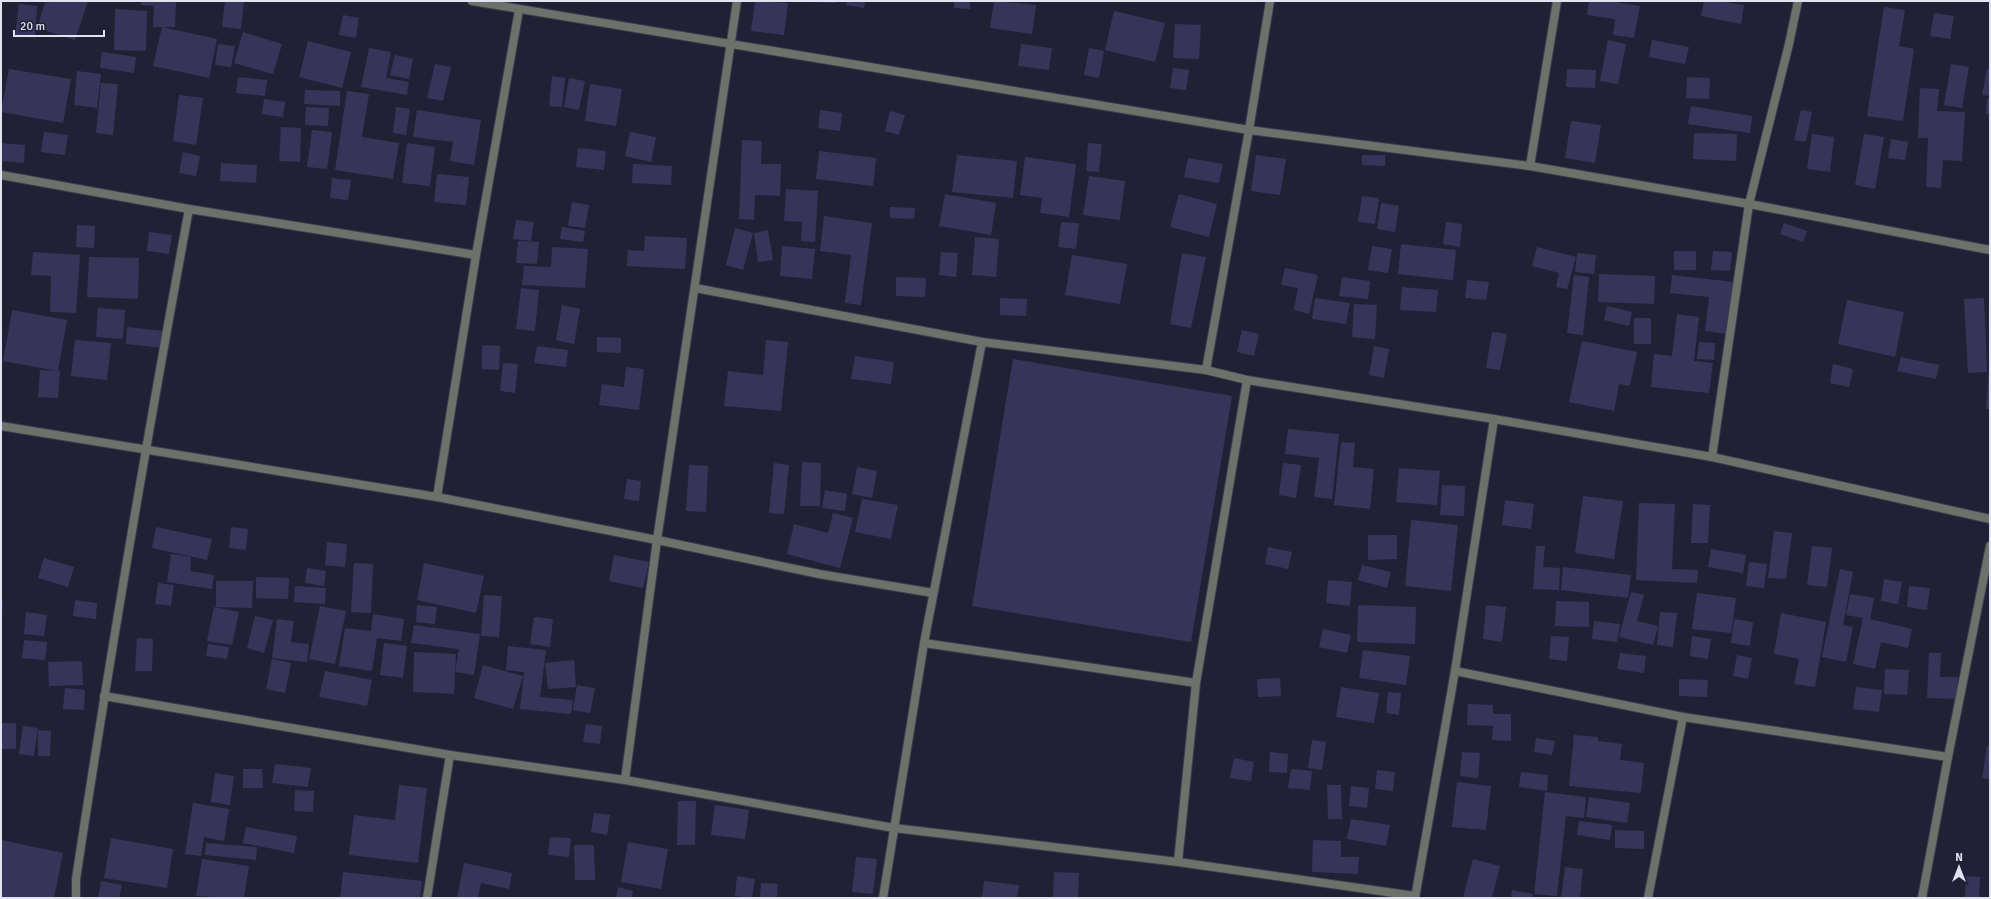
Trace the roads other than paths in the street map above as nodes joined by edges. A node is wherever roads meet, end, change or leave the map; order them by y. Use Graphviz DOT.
graph roads {
  1 [pos="472,1"];
  2 [pos="737,1"];
  3 [pos="1270,1"];
  4 [pos="1557,1"];
  5 [pos="1798,1"];
  6 [pos="519,10"];
  7 [pos="731,45"];
  8 [pos="1249,130"];
  9 [pos="1530,166"];
  10 [pos="1,175"];
  11 [pos="1749,204"];
  12 [pos="189,208"];
  13 [pos="1990,250"];
  14 [pos="476,255"];
  15 [pos="695,288"];
  16 [pos="982,342"];
  17 [pos="1206,370"];
  18 [pos="1247,380"];
  19 [pos="1494,419"];
  20 [pos="1,426"];
  21 [pos="145,450"];
  22 [pos="1712,457"];
  23 [pos="437,497"];
  24 [pos="1990,519"];
  25 [pos="657,540"];
  26 [pos="1990,546"];
  27 [pos="933,593"];
  28 [pos="924,643"];
  29 [pos="1455,671"];
  30 [pos="1196,683"];
  31 [pos="104,696"];
  32 [pos="1683,717"];
  33 [pos="450,755"];
  34 [pos="1948,757"];
  35 [pos="625,780"];
  36 [pos="894,828"];
  37 [pos="1178,862"];
  38 [pos="1415,897"];
  39 [pos="76,898"];
  40 [pos="427,898"];
  41 [pos="883,898"];
  42 [pos="1648,898"];
  43 [pos="1922,898"];
  1 -- 6 [label="street"];
  2 -- 7 [label="street"];
  3 -- 8 [label="street"];
  4 -- 9 [label="street"];
  5 -- 11 [label="street"];
  6 -- 7 [label="street"];
  6 -- 14 [label="street"];
  7 -- 8 [label="street"];
  7 -- 15 [label="street"];
  8 -- 9 [label="street"];
  8 -- 17 [label="street"];
  9 -- 11 [label="street"];
  10 -- 12 [label="street"];
  11 -- 13 [label="street"];
  11 -- 22 [label="street"];
  12 -- 14 [label="street"];
  12 -- 21 [label="street"];
  14 -- 23 [label="street"];
  15 -- 16 [label="street"];
  15 -- 25 [label="street"];
  16 -- 17 [label="street"];
  16 -- 27 [label="street"];
  17 -- 18 [label="street"];
  18 -- 19 [label="street"];
  18 -- 30 [label="street"];
  19 -- 22 [label="street"];
  19 -- 29 [label="street"];
  20 -- 21 [label="street"];
  21 -- 23 [label="street"];
  21 -- 31 [label="street"];
  22 -- 24 [label="street"];
  23 -- 25 [label="street"];
  25 -- 27 [label="street"];
  25 -- 35 [label="street"];
  26 -- 34 [label="street"];
  27 -- 28 [label="street"];
  28 -- 30 [label="street"];
  28 -- 36 [label="street"];
  29 -- 32 [label="street"];
  29 -- 38 [label="street"];
  30 -- 37 [label="street"];
  31 -- 33 [label="street"];
  31 -- 39 [label="street"];
  32 -- 34 [label="street"];
  32 -- 42 [label="street"];
  33 -- 35 [label="street"];
  33 -- 40 [label="street"];
  34 -- 43 [label="street"];
  35 -- 36 [label="street"];
  36 -- 37 [label="street"];
  36 -- 41 [label="street"];
  37 -- 38 [label="street"];
}
